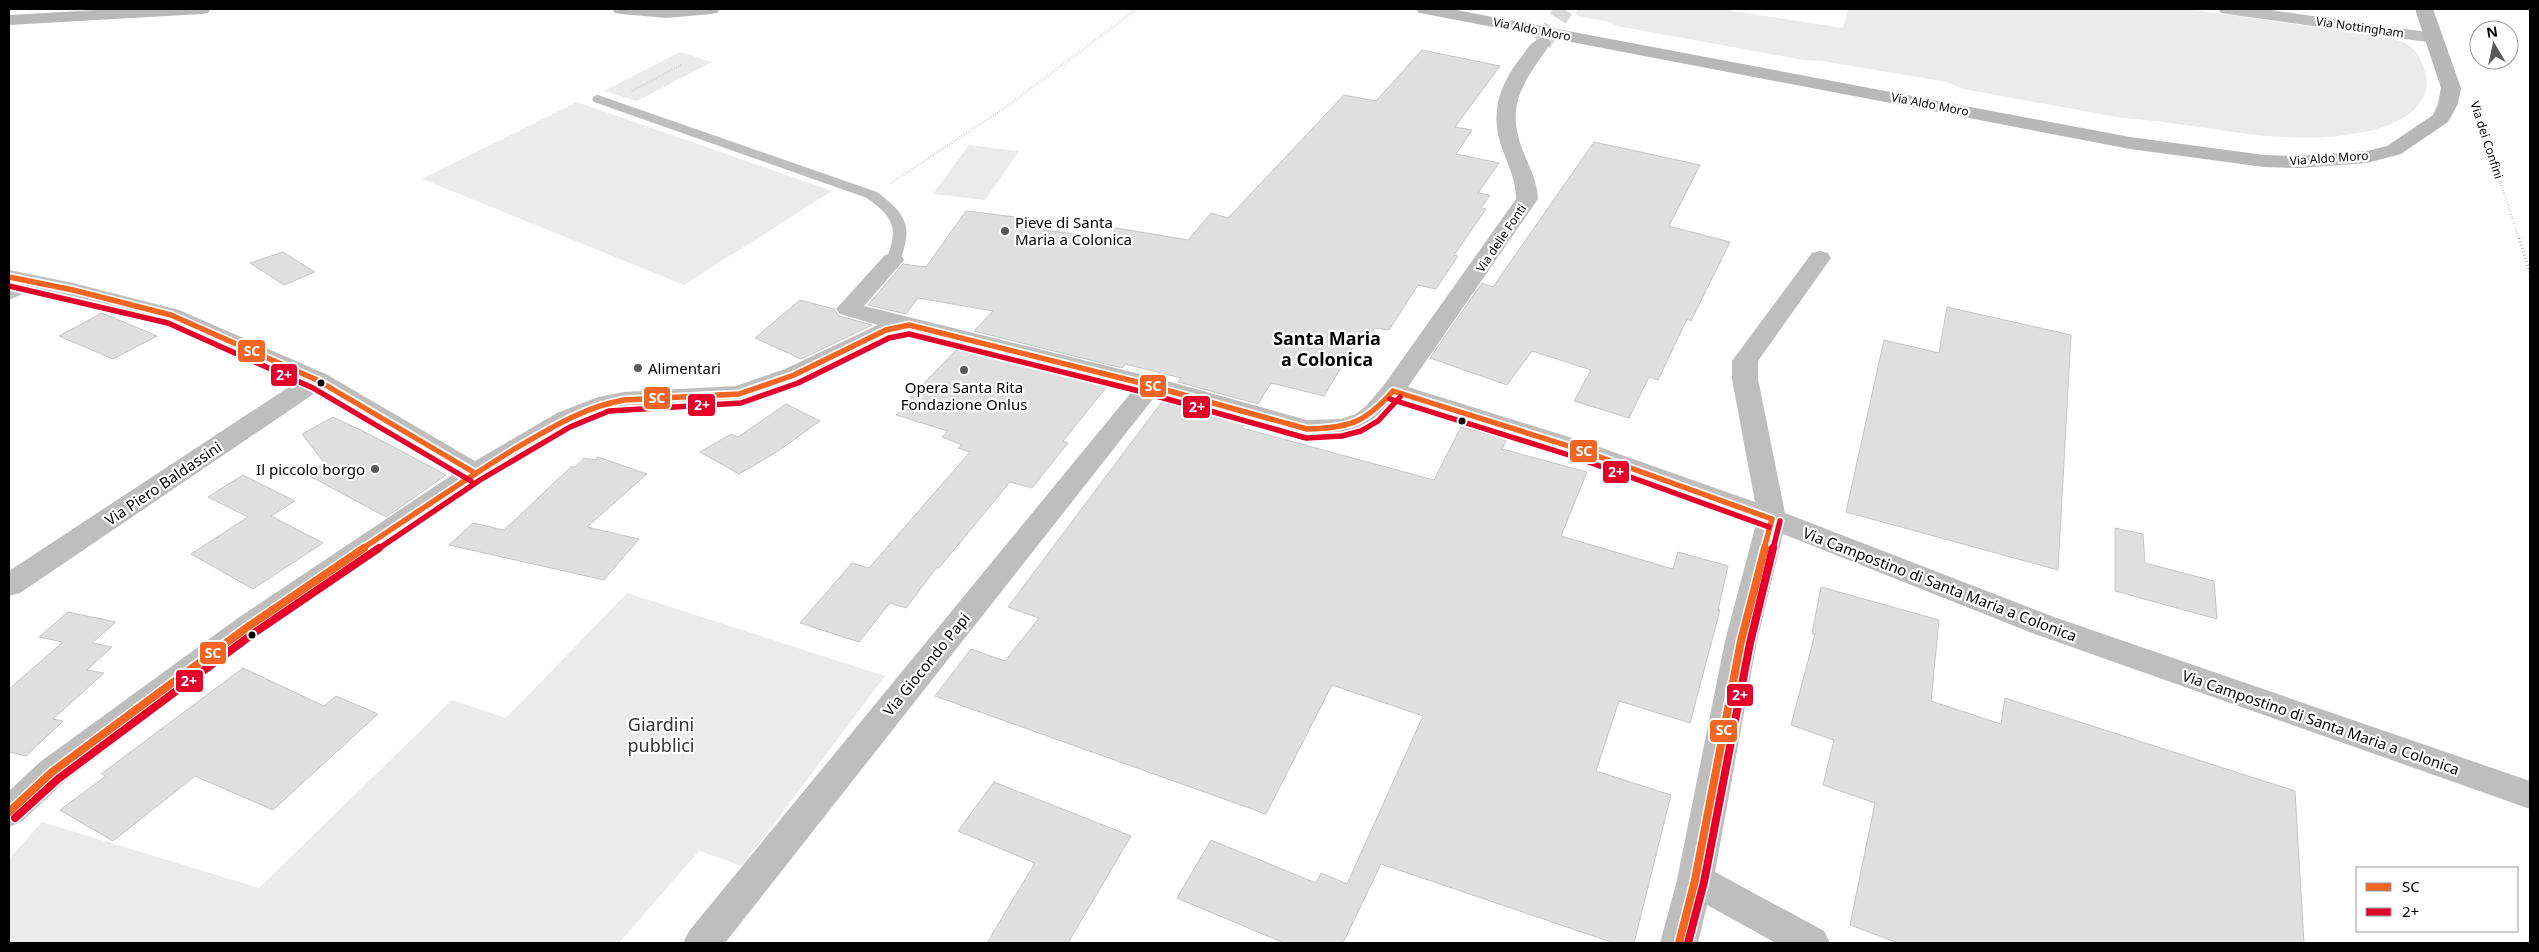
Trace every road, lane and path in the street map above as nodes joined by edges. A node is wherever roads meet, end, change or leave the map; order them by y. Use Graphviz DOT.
graph roads {
  1 [pos="202,9"];
  2 [pos="621,9"];
  3 [pos="710,9"];
  4 [pos="1137,9"];
  5 [pos="1425,9"];
  6 [pos="1492,9"];
  7 [pos="2226,9"];
  8 [pos="2424,9"];
  9 [pos="9,20"];
  10 [pos="2434,38"];
  11 [pos="1542,43"];
  12 [pos="681,66"];
  13 [pos="632,91"];
  14 [pos="598,100"];
  15 [pos="2474,100"];
  16 [pos="2420,134"];
  17 [pos="872,195"];
  18 [pos="1820,258"];
  19 [pos="893,260"];
  20 [pos="2530,273"];
  21 [pos="9,278"];
  22 [pos="35,283"];
  23 [pos="9,296"];
  24 [pos="909,325"];
  25 [pos="317,380"];
  26 [pos="1151,386"];
  27 [pos="1393,391"];
  28 [pos="475,473"];
  29 [pos="1772,519"];
  30 [pos="9,585"];
  31 [pos="2530,795"];
  32 [pos="9,812"];
  33 [pos="1696,880"];
  34 [pos="702,943"];
  35 [pos="1679,943"];
  36 [pos="1811,943"];
  1 -- 9 [label="street"];
  2 -- 3 [label="street"];
  4 -- 17 [label="path"];
  5 -- 16 [label="street, Via Aldo Moro"];
  6 -- 16 [label="street, Via Aldo Moro"];
  7 -- 10 [label="street, Via Nottingham"];
  8 -- 10 [label="street, Via dei Confini"];
  10 -- 16 [label="street, Via dei Confini"];
  11 -- 27 [label="street, Via delle Fonti"];
  12 -- 13 [label="path"];
  14 -- 17 [label="lane"];
  15 -- 20 [label="path, Via dei Confini"];
  17 -- 19 [label="lane"];
  18 -- 29 [label="street"];
  19 -- 24 [label="street"];
  21 -- 22 [label="street"];
  22 -- 23 [label="lane"];
  22 -- 25 [label="street"];
  24 -- 26 [label="street"];
  24 -- 28 [label="street"];
  25 -- 28 [label="street"];
  25 -- 30 [label="street, Via Piero Baldassini"];
  26 -- 27 [label="street"];
  26 -- 34 [label="street, Via Giocondo Papi"];
  27 -- 29 [label="street, Via Campostino di Santa Maria a Colonica"];
  28 -- 32 [label="street"];
  29 -- 31 [label="street, Via Campostino di Santa Maria a Colonica"];
  29 -- 33 [label="street"];
  33 -- 35 [label="street"];
  33 -- 36 [label="street"];
}
